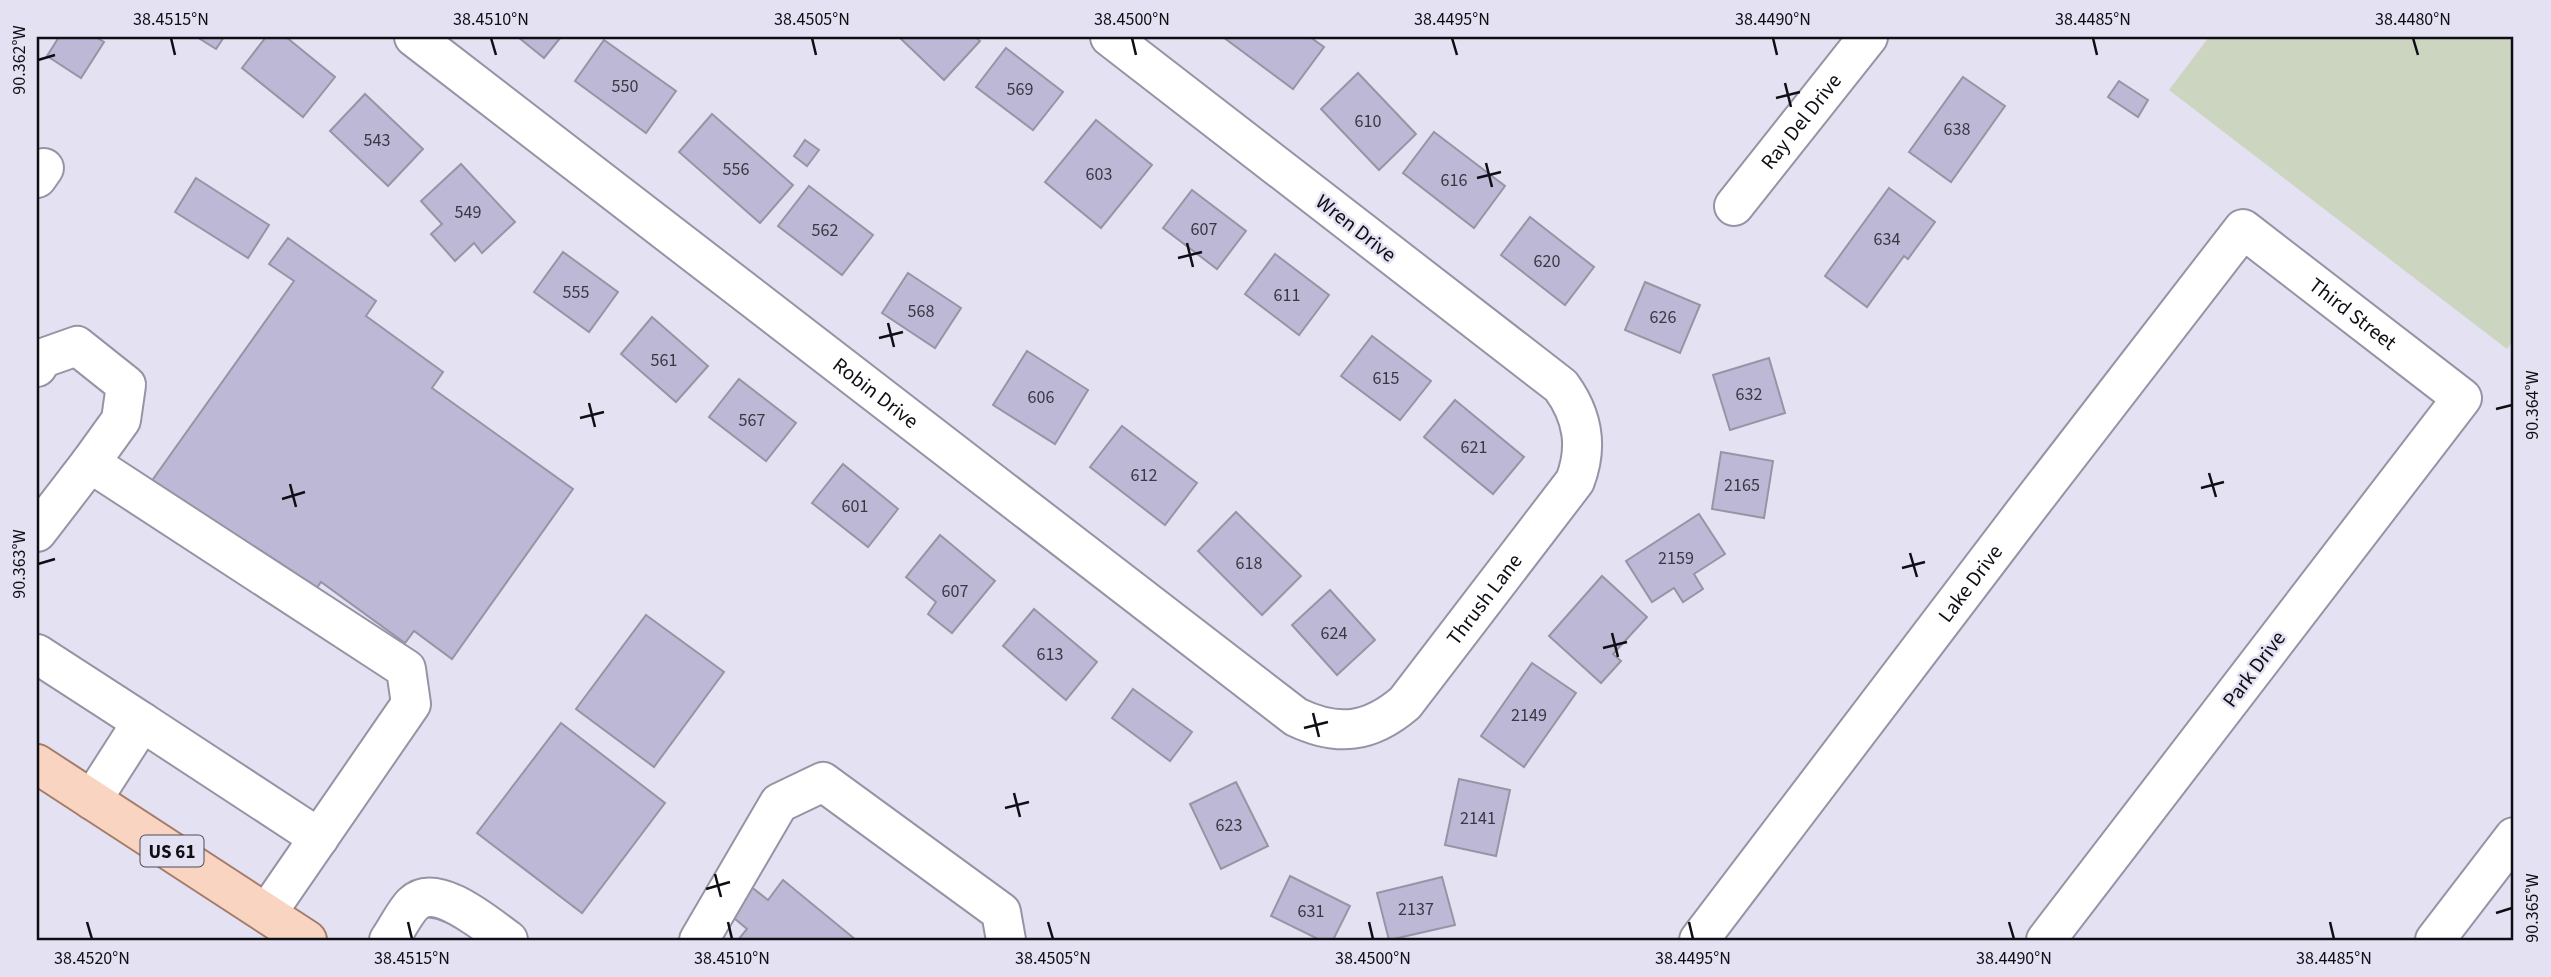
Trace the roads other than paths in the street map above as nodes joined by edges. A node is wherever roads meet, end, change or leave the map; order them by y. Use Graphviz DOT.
graph roads {
  1 [pos="414,37"];
  2 [pos="1110,37"];
  3 [pos="1868,37"];
  4 [pos="1734,206"];
  5 [pos="2243,229"];
  6 [pos="37,367"];
  7 [pos="2462,398"];
  8 [pos="1583,434"];
  9 [pos="90,463"];
  10 [pos="37,532"];
  11 [pos="37,654"];
  12 [pos="142,722"];
  13 [pos="1345,730"];
  14 [pos="37,764"];
  15 [pos="92,800"];
  16 [pos="2514,837"];
  17 [pos="319,838"];
  18 [pos="267,913"];
  19 [pos="307,940"];
  20 [pos="389,940"];
  21 [pos="508,940"];
  22 [pos="699,940"];
  23 [pos="1006,940"];
  24 [pos="1699,940"];
  25 [pos="2046,940"];
  26 [pos="2435,940"];
  1 -- 13 [label="street, Robin Drive"];
  2 -- 8 [label="street, Wren Drive"];
  3 -- 4 [label="street, Ray Del Drive"];
  5 -- 7 [label="street, Third Street"];
  5 -- 24 [label="street, Lake Drive"];
  6 -- 9 [label="street"];
  7 -- 25 [label="street, Park Drive"];
  8 -- 13 [label="street, Thrush Lane"];
  9 -- 10 [label="street"];
  9 -- 17 [label="street"];
  11 -- 12 [label="street"];
  12 -- 15 [label="street"];
  12 -- 17 [label="street"];
  14 -- 15 [label="main road, US 61"];
  15 -- 18 [label="main road, US 61"];
  16 -- 26 [label="street"];
  17 -- 18 [label="street"];
  18 -- 19 [label="main road, US 61"];
  20 -- 21 [label="street"];
  22 -- 23 [label="street"];
}
